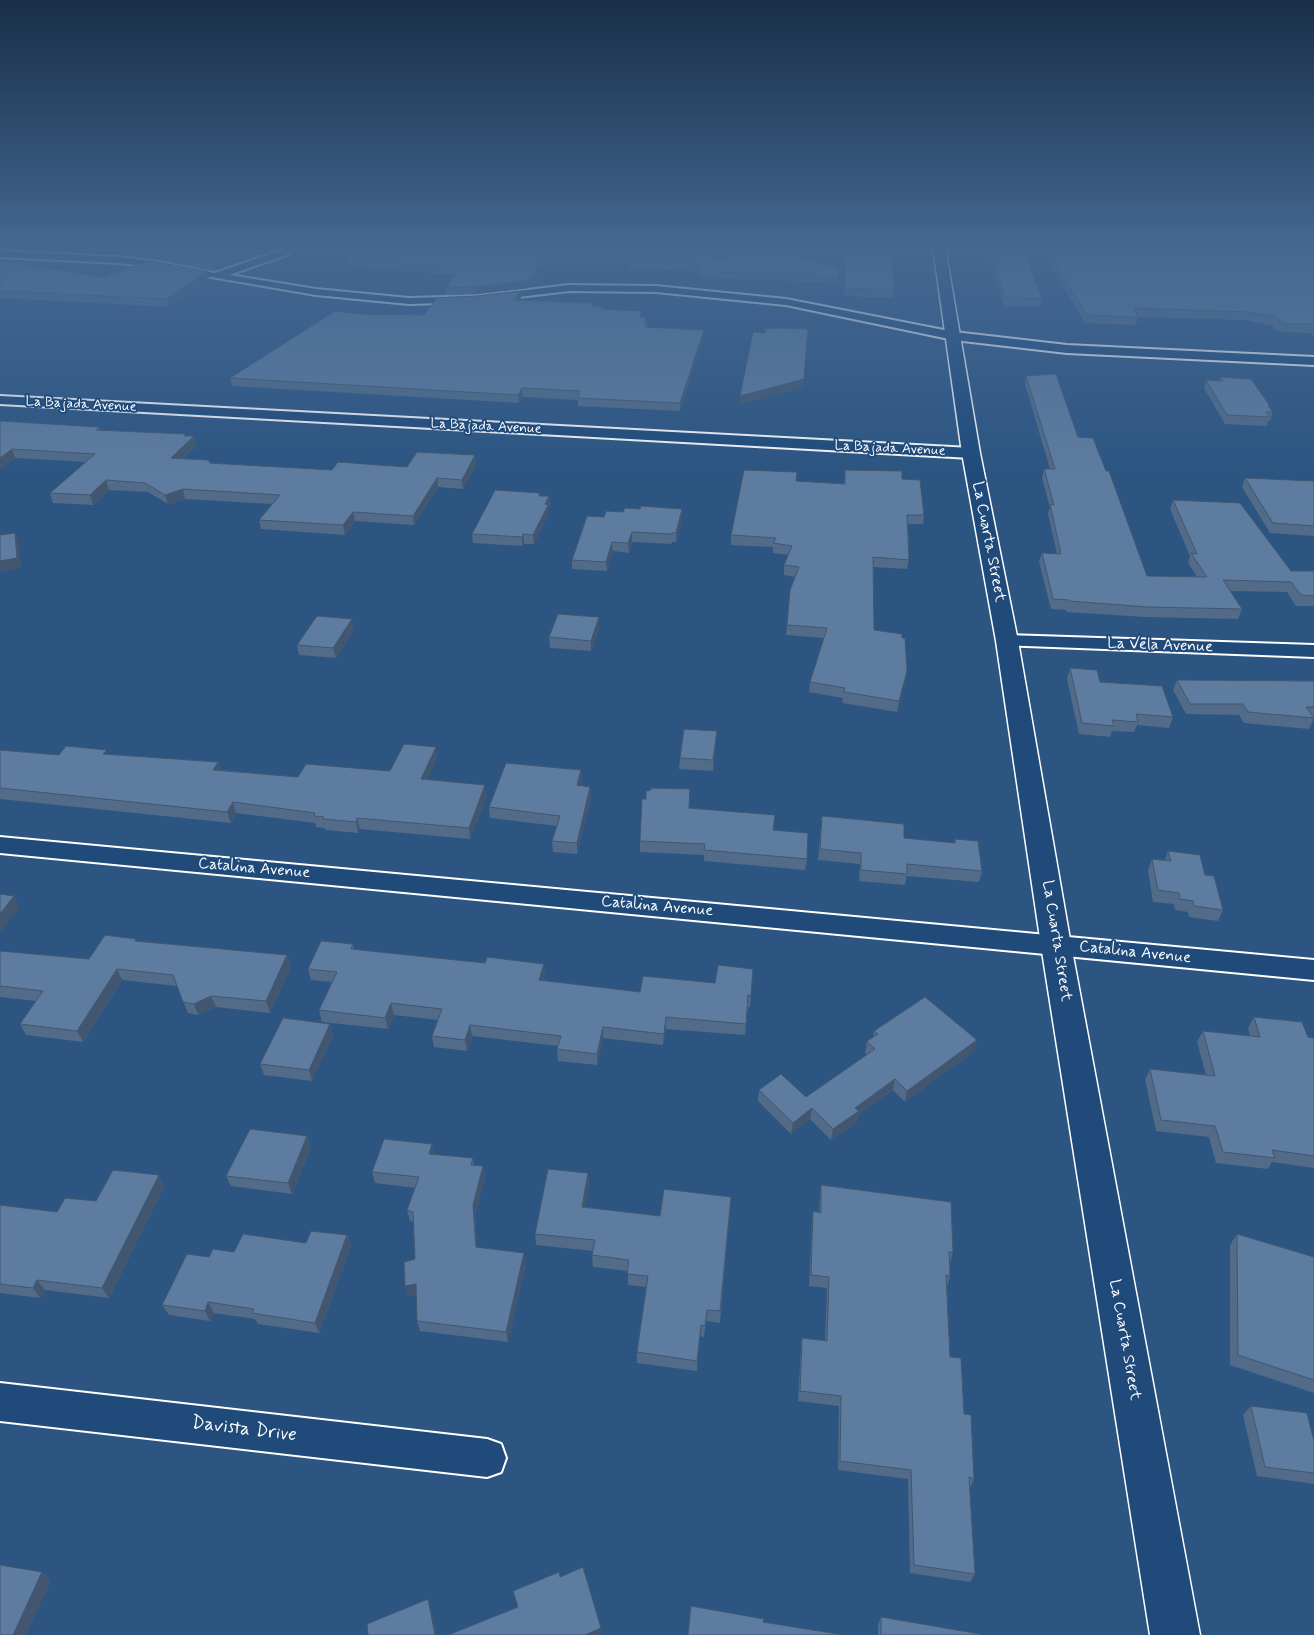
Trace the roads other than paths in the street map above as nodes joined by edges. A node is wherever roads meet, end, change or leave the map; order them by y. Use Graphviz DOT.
graph roads {
  1 [pos="891,323"];
  2 [pos="952,323"];
  3 [pos="954,336"];
  4 [pos="1314,361"];
  5 [pos="0,400"];
  6 [pos="971,453"];
  7 [pos="1007,641"];
  8 [pos="1314,651"];
  9 [pos="0,845"];
  10 [pos="1056,945"];
  11 [pos="1314,970"];
  12 [pos="0,1402"];
  13 [pos="487,1458"];
  14 [pos="1175,1635"];
  1 -- 3 [label="street"];
  2 -- 3 [label="street, La Cuarta Street"];
  3 -- 4 [label="street"];
  3 -- 6 [label="street, La Cuarta Street"];
  5 -- 6 [label="street, La Bajada Avenue"];
  6 -- 7 [label="street, La Cuarta Street"];
  7 -- 8 [label="street, La Vela Avenue"];
  7 -- 10 [label="street, La Cuarta Street"];
  9 -- 10 [label="street, Catalina Avenue"];
  10 -- 11 [label="street, Catalina Avenue"];
  10 -- 14 [label="street, La Cuarta Street"];
  12 -- 13 [label="street, Davista Drive"];
}
